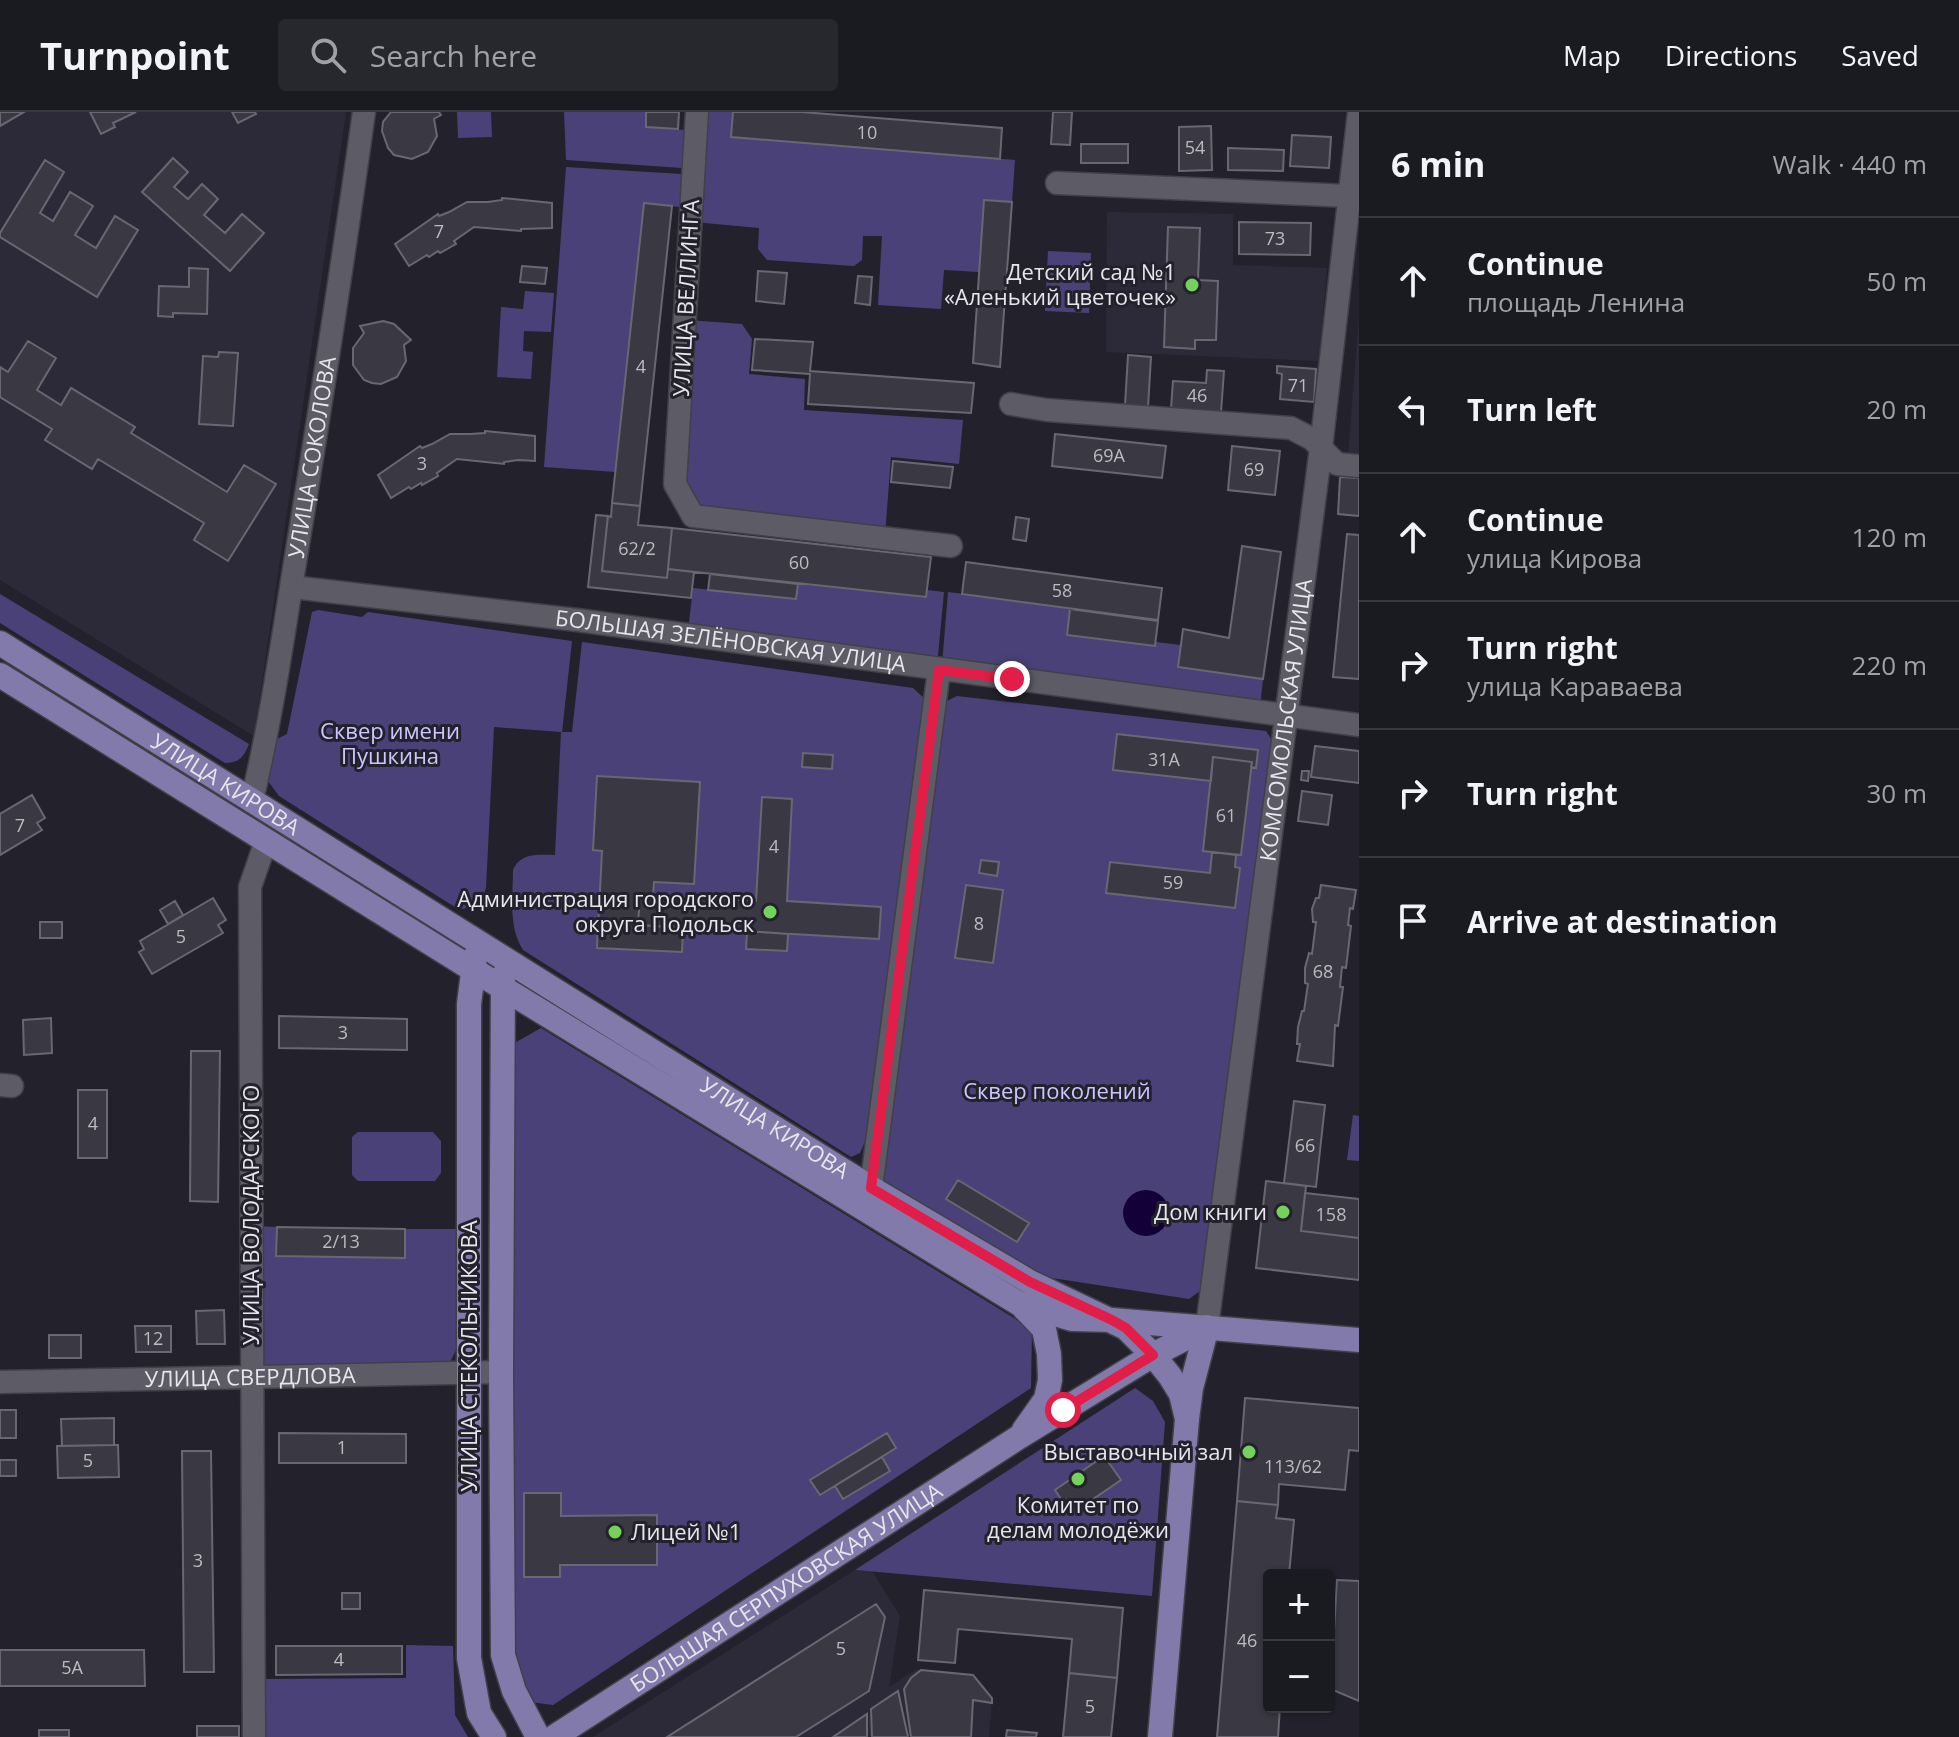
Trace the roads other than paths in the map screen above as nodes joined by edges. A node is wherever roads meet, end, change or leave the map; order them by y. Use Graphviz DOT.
graph roads {
  1 [pos="364,112"];
  2 [pos="697,112"];
  3 [pos="1359,112"];
  4 [pos="1057,183"];
  5 [pos="1350,196"];
  6 [pos="1011,404"];
  7 [pos="1321,448"];
  8 [pos="1359,466"];
  9 [pos="951,546"];
  10 [pos="292,587"];
  11 [pos="0,643"];
  12 [pos="939,670"];
  13 [pos="0,675"];
  14 [pos="1286,715"];
  15 [pos="1359,725"];
  16 [pos="252,800"];
  17 [pos="243,827"];
  18 [pos="266,841"];
  19 [pos="478,943"];
  20 [pos="502,958"];
  21 [pos="472,969"];
  22 [pos="503,988"];
  23 [pos="871,1188"];
  24 [pos="1018,1303"];
  25 [pos="1112,1320"];
  26 [pos="1207,1327"];
  27 [pos="1359,1340"];
  28 [pos="1153,1355"];
  29 [pos="501,1372"];
  30 [pos="469,1373"];
  31 [pos="252,1378"];
  32 [pos="0,1382"];
  33 [pos="1187,1419"];
  34 [pos="1019,1437"];
  35 [pos="254,1737"];
  36 [pos="494,1737"];
  37 [pos="538,1737"];
  38 [pos="554,1737"];
  39 [pos="1160,1737"];
  1 -- 10 [label="street, УЛИЦА СОКОЛОВА"];
  2 -- 9 [label="street, УЛИЦА ВЕЛЛИНГА"];
  3 -- 5 [label="street, КОМСОМОЛЬСКАЯ УЛИЦА"];
  4 -- 5 [label="street"];
  5 -- 7 [label="street, КОМСОМОЛЬСКАЯ УЛИЦА"];
  6 -- 7 [label="street"];
  7 -- 8 [label="street"];
  7 -- 14 [label="street, КОМСОМОЛЬСКАЯ УЛИЦА"];
  10 -- 12 [label="street, БОЛЬШАЯ ЗЕЛЁНОВСКАЯ УЛИЦА"];
  10 -- 16 [label="street, УЛИЦА СОКОЛОВА"];
  11 -- 16 [label="main road, УЛИЦА КИРОВА"];
  12 -- 14 [label="street, БОЛЬШАЯ ЗЕЛЁНОВСКАЯ УЛИЦА"];
  12 -- 23 [label="street"];
  13 -- 17 [label="main road, УЛИЦА КИРОВА"];
  14 -- 15 [label="street, БОЛЬШАЯ ЗЕЛЁНОВСКАЯ УЛИЦА"];
  14 -- 26 [label="street, КОМСОМОЛЬСКАЯ УЛИЦА"];
  16 -- 17 [label="main road"];
  16 -- 19 [label="main road, УЛИЦА КИРОВА"];
  17 -- 18 [label="main road, УЛИЦА КИРОВА"];
  18 -- 21 [label="main road, УЛИЦА КИРОВА"];
  18 -- 31 [label="street, УЛИЦА ВОЛОДАРСКОГО"];
  19 -- 20 [label="main road, УЛИЦА КИРОВА"];
  19 -- 21 [label="main road, УЛИЦА СТЕКОЛЬНИКОВА"];
  19 -- 22 [label="main road"];
  20 -- 22 [label="main road, УЛИЦА СТЕКОЛЬНИКОВА"];
  20 -- 23 [label="main road, УЛИЦА КИРОВА"];
  21 -- 22 [label="main road, УЛИЦА КИРОВА"];
  21 -- 30 [label="main road, УЛИЦА СТЕКОЛЬНИКОВА"];
  22 -- 24 [label="main road, УЛИЦА КИРОВА"];
  22 -- 29 [label="main road, УЛИЦА СТЕКОЛЬНИКОВА"];
  23 -- 25 [label="main road, УЛИЦА КИРОВА"];
  24 -- 25 [label="main road, УЛИЦА КИРОВА"];
  24 -- 34 [label="main road"];
  25 -- 26 [label="main road"];
  25 -- 28 [label="main road"];
  26 -- 27 [label="main road"];
  26 -- 28 [label="main road, БОЛЬШАЯ СЕРПУХОВСКАЯ УЛИЦА"];
  26 -- 33 [label="main road"];
  28 -- 33 [label="main road"];
  28 -- 34 [label="main road, БОЛЬШАЯ СЕРПУХОВСКАЯ УЛИЦА"];
  29 -- 30 [label="street, УЛИЦА СВЕРДЛОВА"];
  29 -- 37 [label="main road, УЛИЦА СТЕКОЛЬНИКОВА"];
  30 -- 31 [label="street, УЛИЦА СВЕРДЛОВА"];
  30 -- 36 [label="main road, УЛИЦА СТЕКОЛЬНИКОВА"];
  31 -- 32 [label="street, УЛИЦА СВЕРДЛОВА"];
  31 -- 35 [label="street, УЛИЦА ВОЛОДАРСКОГО"];
  33 -- 39 [label="main road"];
  34 -- 38 [label="main road, БОЛЬШАЯ СЕРПУХОВСКАЯ УЛИЦА"];
}
